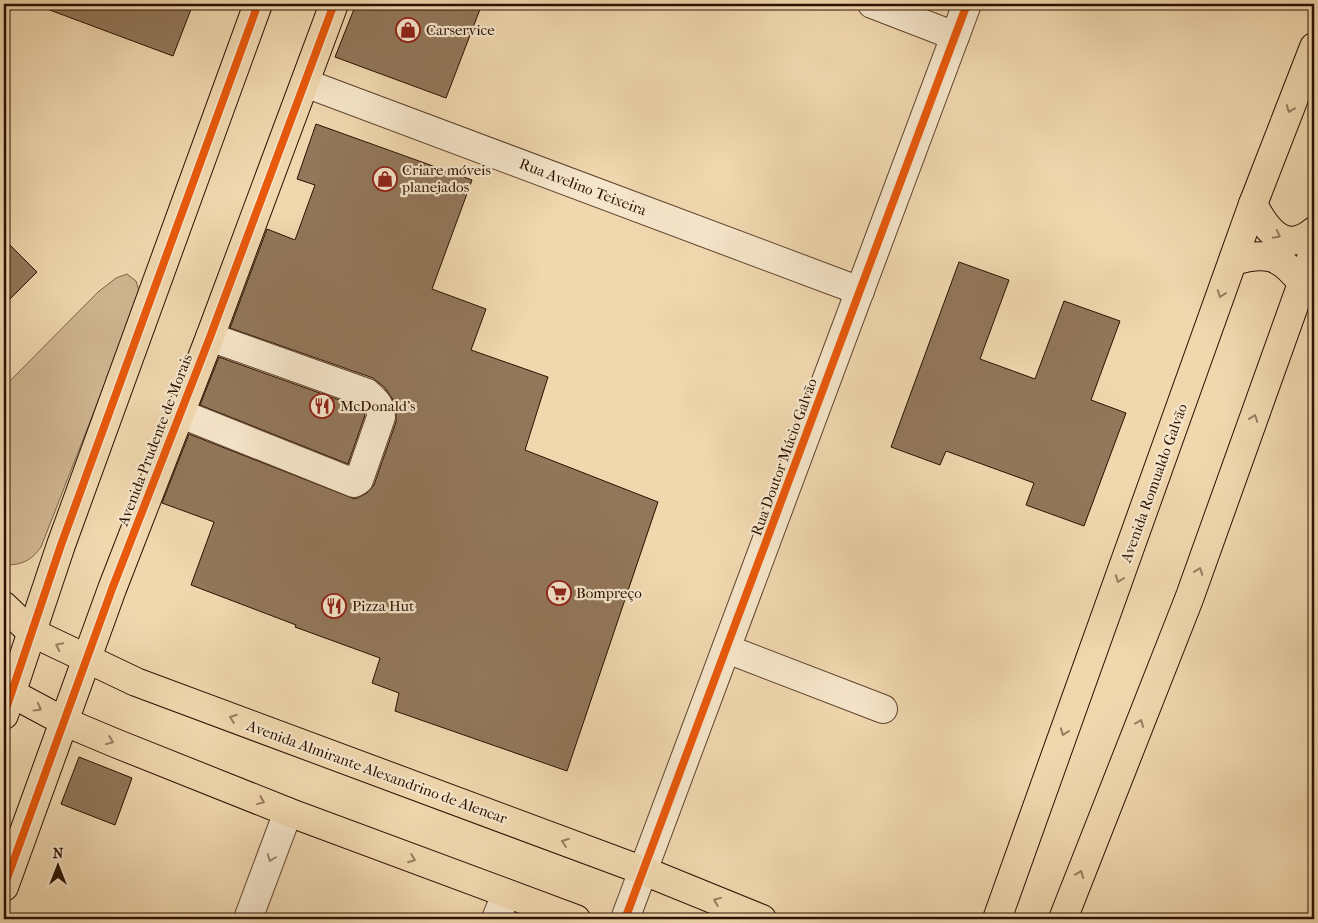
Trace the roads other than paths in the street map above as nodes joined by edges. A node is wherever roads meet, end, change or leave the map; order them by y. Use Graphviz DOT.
graph roads {
  1 [pos="258,4"];
  2 [pos="334,4"];
  3 [pos="872,4"];
  4 [pos="967,4"];
  5 [pos="955,36"];
  6 [pos="1314,47"];
  7 [pos="305,83"];
  8 [pos="1254,204"];
  9 [pos="1314,231"];
  10 [pos="1314,250"];
  11 [pos="1233,261"];
  12 [pos="1302,283"];
  13 [pos="860,291"];
  14 [pos="210,337"];
  15 [pos="179,413"];
  16 [pos="4,606"];
  17 [pos="31,632"];
  18 [pos="727,649"];
  19 [pos="88,660"];
  20 [pos="6,698"];
  21 [pos="883,709"];
  22 [pos="65,722"];
  23 [pos="288,812"];
  24 [pos="644,871"];
  25 [pos="4,887"];
  26 [pos="506,894"];
  27 [pos="248,919"];
  28 [pos="496,919"];
  29 [pos="576,919"];
  30 [pos="625,919"];
  31 [pos="762,919"];
  32 [pos="997,919"];
  33 [pos="1062,919"];
  1 -- 17 [label="main road"];
  2 -- 7 [label="main road, Avenida Prudente de Morais"];
  3 -- 5 [label="street"];
  4 -- 5 [label="street, Rua Doutor Múcio Galvão"];
  5 -- 13 [label="street, Rua Doutor Múcio Galvão"];
  6 -- 8 [label="main road, Avenida Romualdo Galvão, one-way"];
  7 -- 13 [label="street, Rua Avelino Teixeira"];
  7 -- 14 [label="main road, Avenida Prudente de Morais"];
  8 -- 9 [label="main road, one-way"];
  8 -- 11 [label="main road, Avenida Romualdo Galvão"];
  10 -- 12 [label="main road"];
  11 -- 12 [label="main road"];
  11 -- 32 [label="main road, Avenida Romualdo Galvão, one-way"];
  33 -- 12 [label="main road, one-way"];
  13 -- 18 [label="street, Rua Doutor Múcio Galvão"];
  14 -- 15 [label="main road, Avenida Prudente de Morais"];
  14 -- 15 [label="street"];
  15 -- 19 [label="main road, Avenida Prudente de Morais"];
  16 -- 17 [label="main road, Avenida Almirante Alexandrino de Alencar"];
  19 -- 17 [label="main road, Avenida Almirante Alexandrino de Alencar, one-way"];
  17 -- 20 [label="main road"];
  18 -- 21 [label="street"];
  18 -- 24 [label="street, Rua Doutor Múcio Galvão"];
  19 -- 22 [label="main road, Avenida Prudente de Morais"];
  24 -- 19 [label="main road, Avenida Almirante Alexandrino de Alencar, one-way"];
  20 -- 22 [label="main road, one-way"];
  22 -- 23 [label="main road, one-way"];
  22 -- 25 [label="main road, Avenida Prudente de Morais"];
  23 -- 26 [label="main road, one-way"];
  23 -- 27 [label="street, one-way"];
  24 -- 30 [label="street, Rua Doutor Múcio Galvão"];
  31 -- 24 [label="main road, Avenida Almirante Alexandrino de Alencar, one-way"];
  26 -- 28 [label="street"];
  26 -- 29 [label="main road"];
}
